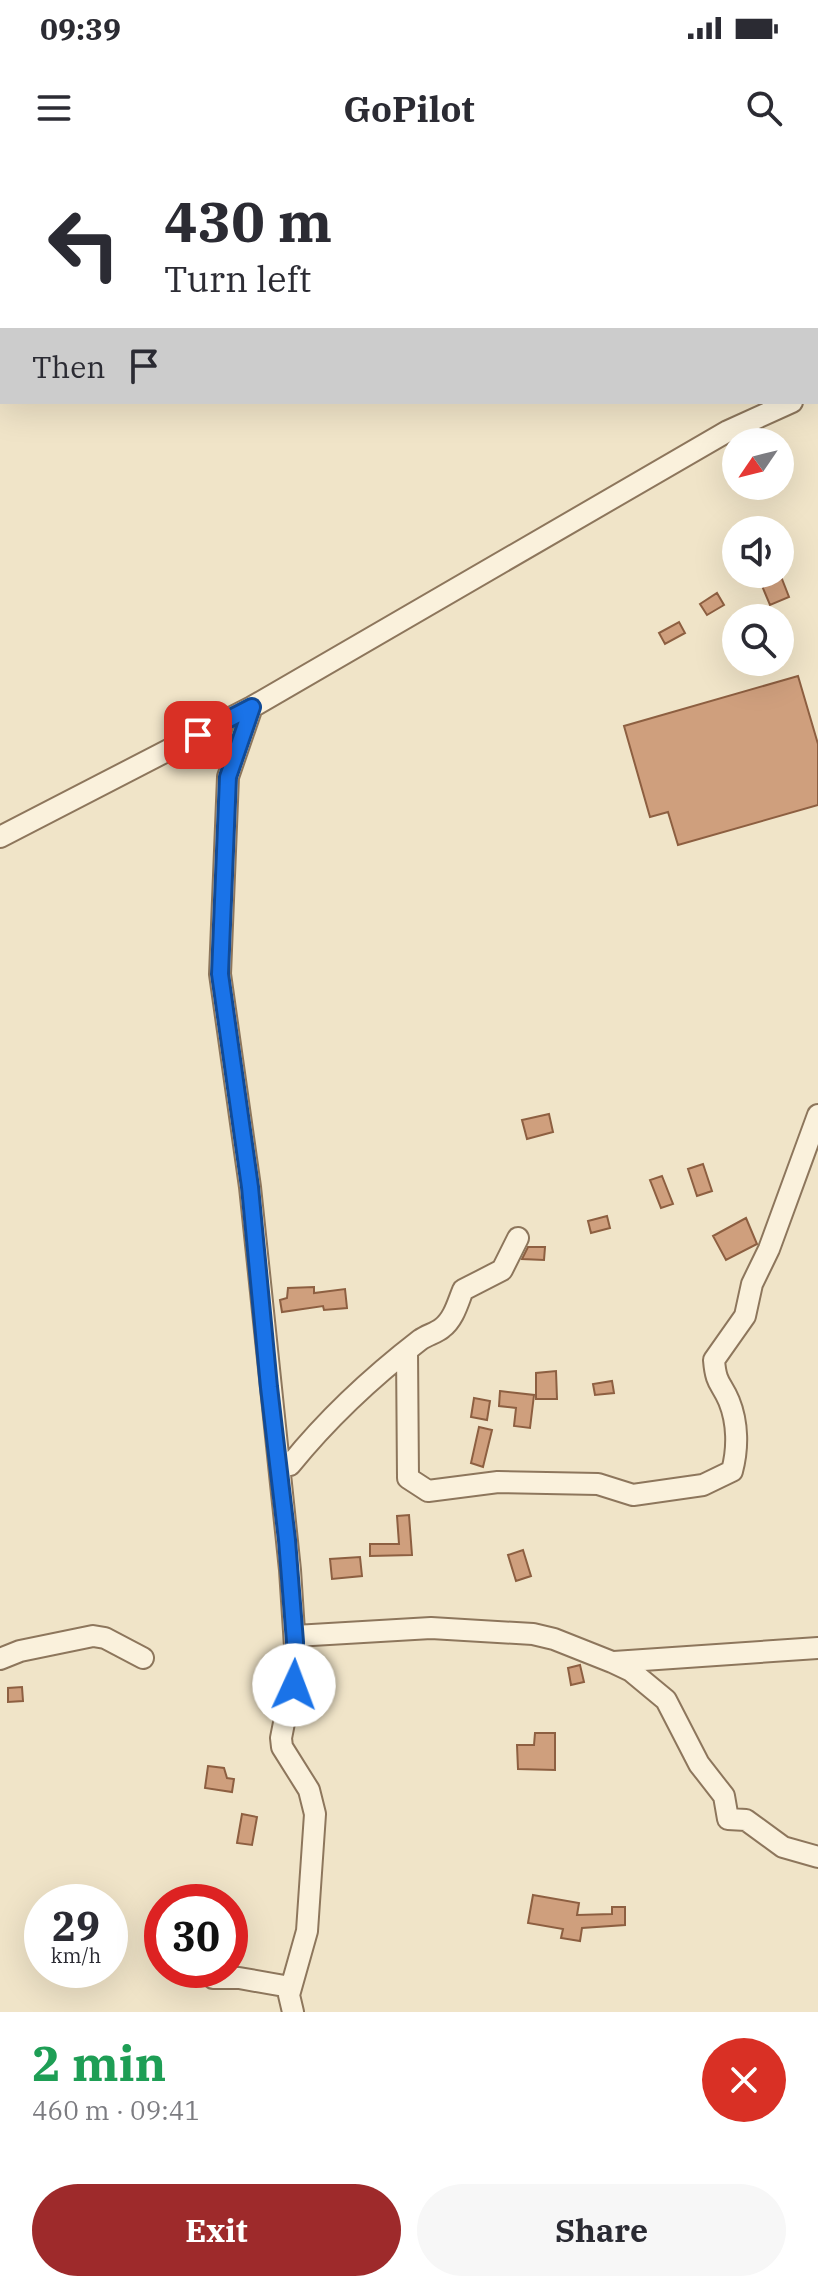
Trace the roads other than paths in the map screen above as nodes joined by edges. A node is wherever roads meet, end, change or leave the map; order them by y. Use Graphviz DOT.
graph roads {
  1 [pos="788,404"];
  2 [pos="252,707"];
  3 [pos="0,837"];
  4 [pos="818,1115"];
  5 [pos="518,1238"];
  6 [pos="407,1351"];
  7 [pos="290,1465"];
  8 [pos="295,1636"];
  9 [pos="818,1648"];
  10 [pos="143,1658"];
  11 [pos="0,1659"];
  12 [pos="612,1662"];
  13 [pos="818,1857"];
  14 [pos="248,1980"];
  15 [pos="290,1987"];
  16 [pos="293,2012"];
  1 -- 2 [label="street"];
  2 -- 3 [label="street"];
  2 -- 8 [label="street"];
  4 -- 6 [label="street"];
  5 -- 6 [label="street"];
  6 -- 7 [label="street"];
  8 -- 12 [label="street"];
  8 -- 15 [label="street"];
  9 -- 12 [label="street"];
  10 -- 11 [label="street"];
  12 -- 13 [label="street"];
  14 -- 15 [label="street"];
  15 -- 16 [label="street"];
}
